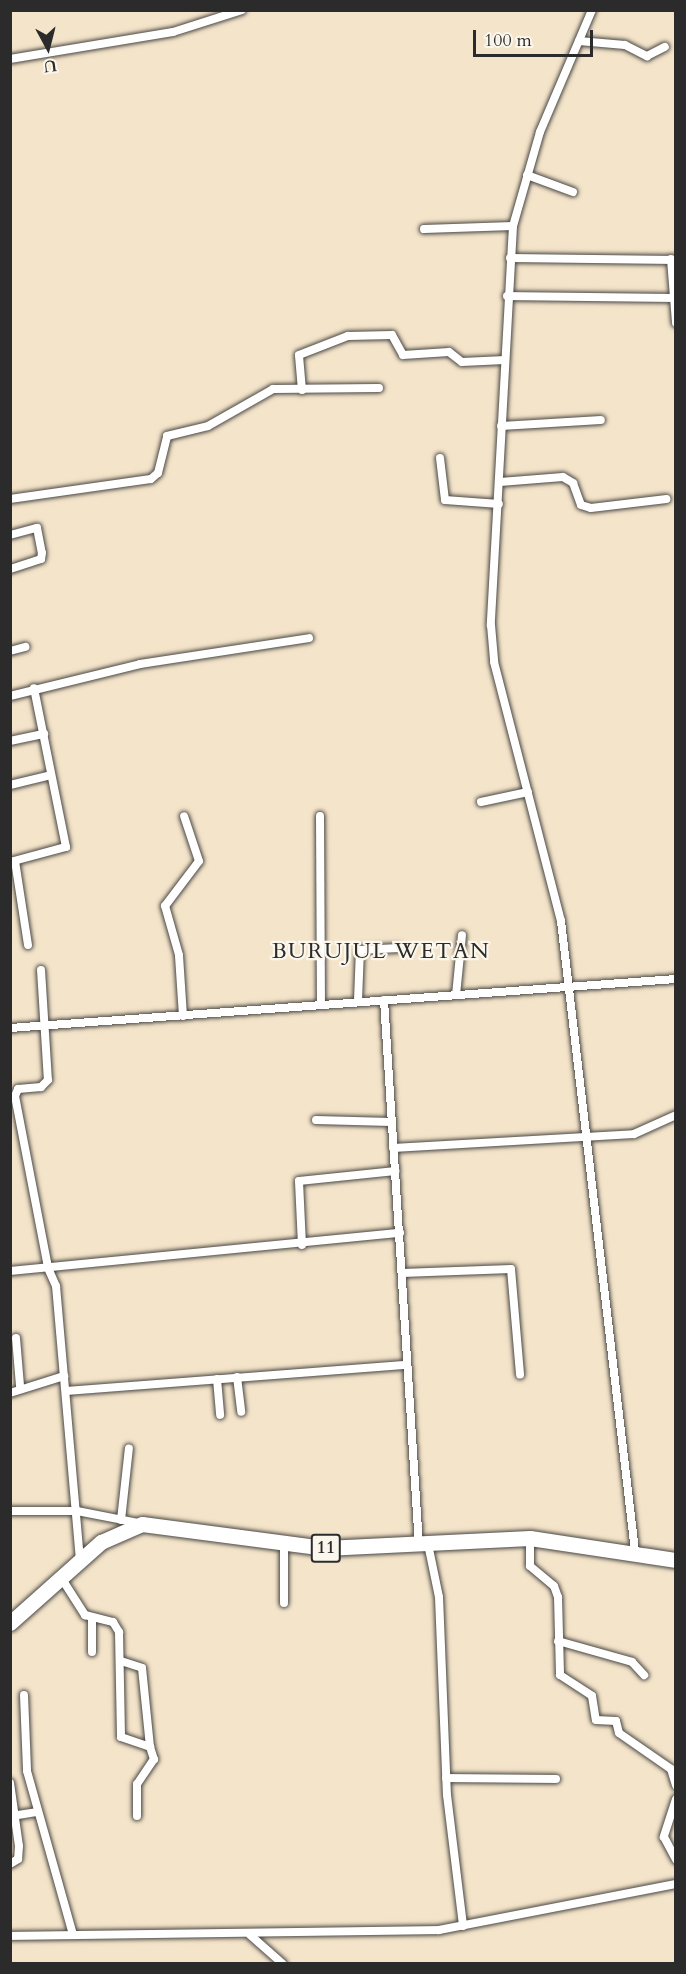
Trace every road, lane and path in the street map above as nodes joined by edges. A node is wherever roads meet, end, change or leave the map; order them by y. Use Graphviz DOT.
graph roads {
  1 [pos="242,10"];
  2 [pos="592,10"];
  3 [pos="579,40"];
  4 [pos="665,47"];
  5 [pos="10,59"];
  6 [pos="527,176"];
  7 [pos="573,192"];
  8 [pos="513,226"];
  9 [pos="424,229"];
  10 [pos="510,258"];
  11 [pos="673,260"];
  12 [pos="507,296"];
  13 [pos="670,298"];
  14 [pos="675,323"];
  15 [pos="505,360"];
  16 [pos="380,388"];
  17 [pos="302,390"];
  18 [pos="601,420"];
  19 [pos="501,426"];
  20 [pos="440,458"];
  21 [pos="500,482"];
  22 [pos="10,499"];
  23 [pos="666,499"];
  24 [pos="499,504"];
  25 [pos="10,535"];
  26 [pos="10,569"];
  27 [pos="309,638"];
  28 [pos="25,647"];
  29 [pos="10,651"];
  30 [pos="34,688"];
  31 [pos="10,696"];
  32 [pos="44,734"];
  33 [pos="10,741"];
  34 [pos="51,775"];
  35 [pos="10,785"];
  36 [pos="528,792"];
  37 [pos="481,802"];
  38 [pos="184,816"];
  39 [pos="320,816"];
  40 [pos="13,862"];
  41 [pos="462,935"];
  42 [pos="28,945"];
  43 [pos="399,948"];
  44 [pos="41,970"];
  45 [pos="675,979"];
  46 [pos="567,987"];
  47 [pos="456,995"];
  48 [pos="384,1000"];
  49 [pos="358,1002"];
  50 [pos="321,1005"];
  51 [pos="183,1016"];
  52 [pos="46,1023"];
  53 [pos="10,1028"];
  54 [pos="675,1115"];
  55 [pos="316,1120"];
  56 [pos="391,1122"];
  57 [pos="586,1139"];
  58 [pos="393,1148"];
  59 [pos="395,1171"];
  60 [pos="400,1233"];
  61 [pos="302,1245"];
  62 [pos="48,1268"];
  63 [pos="10,1271"];
  64 [pos="402,1273"];
  65 [pos="16,1338"];
  66 [pos="407,1365"];
  67 [pos="520,1375"];
  68 [pos="64,1376"];
  69 [pos="237,1377"];
  70 [pos="217,1379"];
  71 [pos="20,1386"];
  72 [pos="66,1391"];
  73 [pos="10,1393"];
  74 [pos="241,1412"];
  75 [pos="220,1415"];
  76 [pos="129,1448"];
  77 [pos="10,1511"];
  78 [pos="77,1511"];
  79 [pos="121,1520"];
  80 [pos="142,1524"];
  81 [pos="530,1538"];
  82 [pos="284,1543"];
  83 [pos="424,1544"];
  84 [pos="635,1551"];
  85 [pos="675,1560"];
  86 [pos="80,1561"];
  87 [pos="62,1579"];
  88 [pos="284,1603"];
  89 [pos="92,1618"];
  90 [pos="10,1623"];
  91 [pos="558,1641"];
  92 [pos="92,1652"];
  93 [pos="121,1660"];
  94 [pos="644,1675"];
  95 [pos="24,1695"];
  96 [pos="150,1747"];
  97 [pos="446,1778"];
  98 [pos="556,1779"];
  99 [pos="10,1783"];
  100 [pos="675,1785"];
  101 [pos="675,1800"];
  102 [pos="38,1812"];
  103 [pos="18,1815"];
  104 [pos="137,1816"];
  105 [pos="675,1860"];
  106 [pos="10,1864"];
  107 [pos="675,1884"];
  108 [pos="463,1926"];
  109 [pos="250,1934"];
  110 [pos="73,1935"];
  111 [pos="10,1936"];
  112 [pos="283,1964"];
  1 -- 5 [label="street"];
  2 -- 3 [label="street"];
  3 -- 4 [label="street"];
  3 -- 6 [label="street"];
  6 -- 7 [label="street"];
  6 -- 8 [label="street"];
  8 -- 9 [label="street"];
  8 -- 10 [label="street"];
  10 -- 11 [label="street"];
  10 -- 12 [label="street"];
  11 -- 13 [label="street"];
  12 -- 13 [label="street"];
  12 -- 15 [label="street"];
  13 -- 14 [label="street"];
  15 -- 17 [label="street"];
  15 -- 19 [label="street"];
  16 -- 17 [label="street"];
  17 -- 22 [label="street"];
  18 -- 19 [label="street"];
  19 -- 21 [label="street"];
  20 -- 24 [label="street"];
  21 -- 23 [label="street"];
  21 -- 24 [label="street"];
  24 -- 36 [label="street"];
  25 -- 26 [label="street"];
  27 -- 30 [label="street"];
  28 -- 29 [label="street"];
  30 -- 31 [label="street"];
  30 -- 32 [label="street"];
  32 -- 33 [label="street"];
  32 -- 34 [label="street"];
  34 -- 35 [label="street"];
  34 -- 40 [label="street"];
  36 -- 37 [label="street"];
  36 -- 46 [label="street"];
  38 -- 51 [label="street"];
  39 -- 50 [label="street"];
  40 -- 42 [label="street"];
  41 -- 47 [label="street"];
  43 -- 49 [label="street"];
  44 -- 52 [label="street"];
  45 -- 46 [label="street"];
  46 -- 47 [label="street"];
  46 -- 57 [label="street"];
  47 -- 48 [label="street"];
  48 -- 49 [label="street"];
  48 -- 56 [label="street"];
  49 -- 50 [label="street"];
  50 -- 51 [label="street"];
  51 -- 52 [label="street"];
  52 -- 53 [label="street"];
  52 -- 62 [label="street"];
  54 -- 57 [label="street"];
  55 -- 56 [label="street"];
  56 -- 58 [label="street"];
  57 -- 58 [label="street"];
  57 -- 84 [label="street"];
  58 -- 59 [label="street"];
  59 -- 60 [label="street"];
  59 -- 61 [label="street"];
  60 -- 61 [label="street"];
  60 -- 64 [label="street"];
  61 -- 62 [label="street"];
  62 -- 63 [label="street"];
  62 -- 68 [label="street"];
  64 -- 66 [label="street"];
  64 -- 67 [label="street"];
  65 -- 71 [label="street"];
  66 -- 69 [label="street"];
  66 -- 83 [label="street"];
  68 -- 71 [label="street"];
  68 -- 72 [label="street"];
  69 -- 70 [label="street"];
  69 -- 74 [label="street"];
  70 -- 72 [label="street"];
  70 -- 75 [label="street"];
  71 -- 73 [label="street"];
  72 -- 78 [label="street"];
  76 -- 79 [label="street"];
  77 -- 78 [label="street"];
  78 -- 79 [label="street"];
  78 -- 86 [label="street"];
  79 -- 80 [label="street"];
  80 -- 82 [label="highway, 11"];
  80 -- 86 [label="highway, 11"];
  81 -- 83 [label="highway, 11"];
  81 -- 84 [label="highway, 11"];
  81 -- 91 [label="street"];
  82 -- 83 [label="highway, 11"];
  82 -- 88 [label="street"];
  83 -- 97 [label="street"];
  84 -- 85 [label="highway, 11"];
  86 -- 87 [label="highway, 11"];
  87 -- 89 [label="street"];
  87 -- 90 [label="highway, 11"];
  89 -- 92 [label="street"];
  89 -- 93 [label="street"];
  91 -- 94 [label="street"];
  91 -- 100 [label="street"];
  93 -- 96 [label="street"];
  93 -- 96 [label="street"];
  95 -- 102 [label="street"];
  96 -- 104 [label="street"];
  97 -- 98 [label="street"];
  97 -- 108 [label="street"];
  99 -- 103 [label="street"];
  101 -- 105 [label="street"];
  102 -- 103 [label="street"];
  102 -- 110 [label="street"];
  103 -- 106 [label="street"];
  107 -- 108 [label="street"];
  108 -- 109 [label="street"];
  109 -- 110 [label="street"];
  109 -- 112 [label="street"];
  110 -- 111 [label="street"];
}
